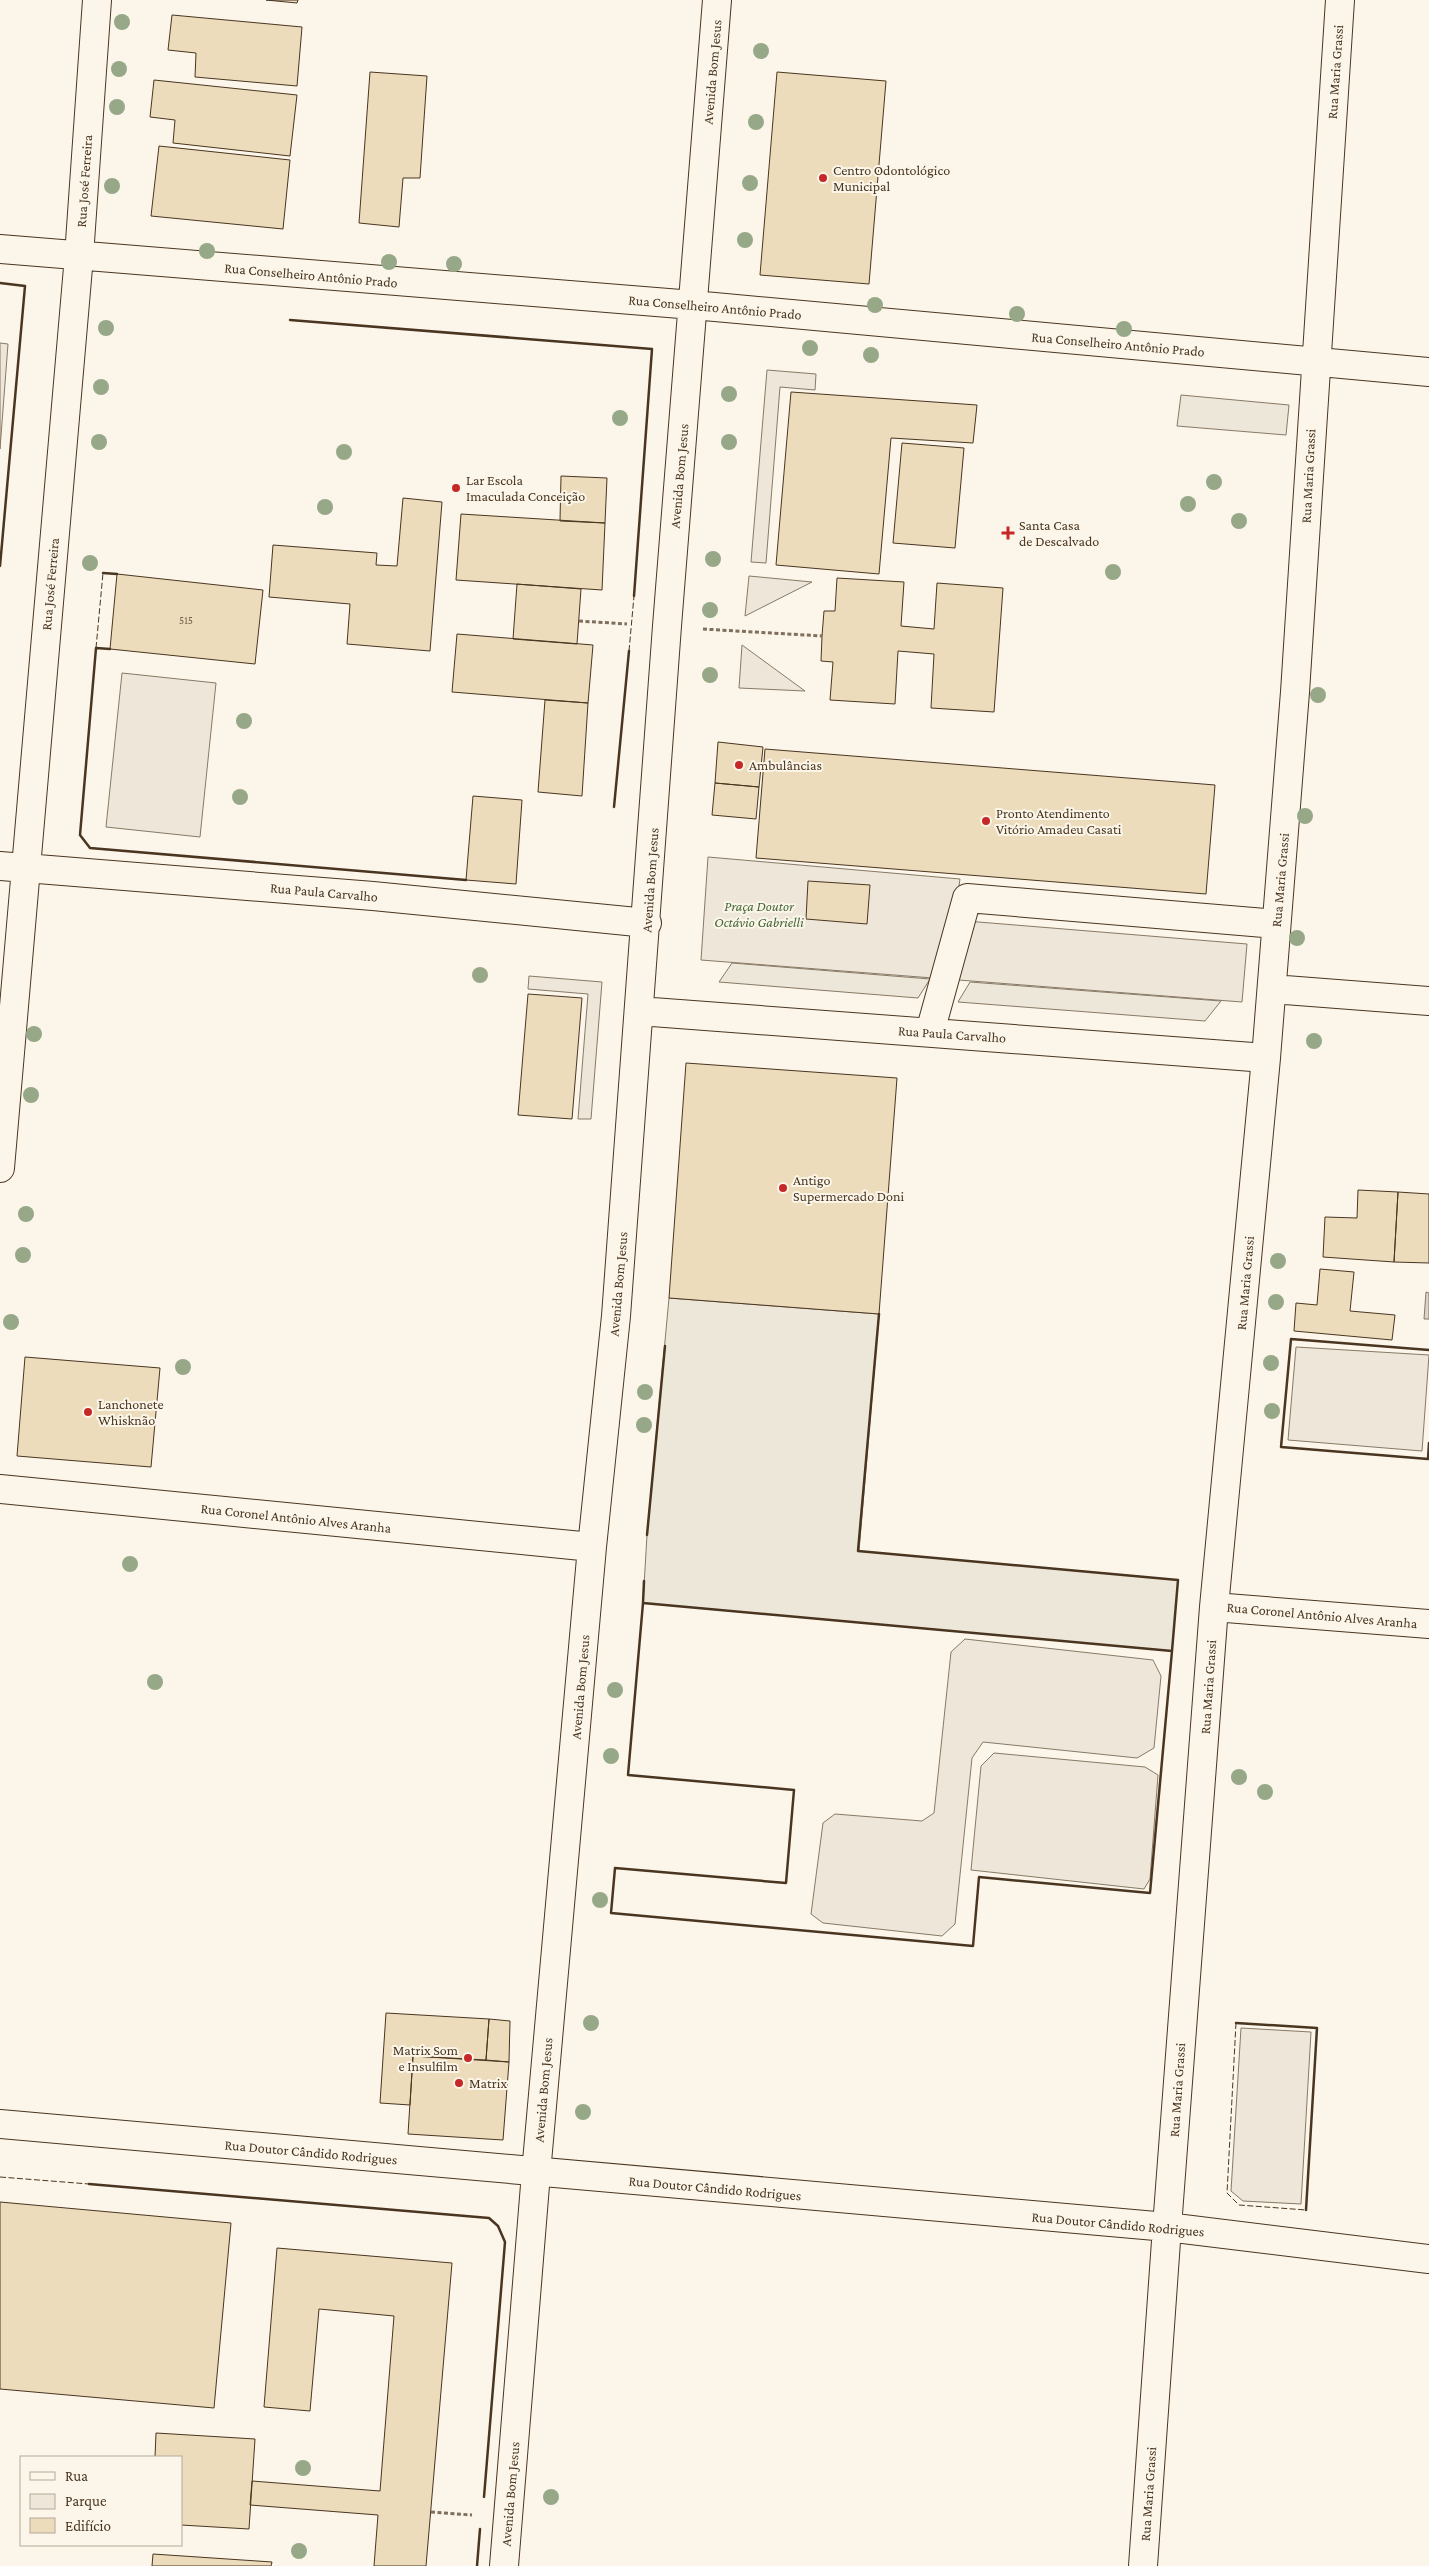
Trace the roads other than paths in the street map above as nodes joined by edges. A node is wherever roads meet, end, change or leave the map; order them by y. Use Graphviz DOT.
graph roads {
  1 [pos="97,0"];
  2 [pos="717,0"];
  3 [pos="1340,0"];
  4 [pos="0,249"];
  5 [pos="79,256"];
  6 [pos="693,305"];
  7 [pos="1315,362"];
  8 [pos="1429,372"];
  9 [pos="13,867"];
  10 [pos="647,923"];
  11 [pos="1276,924"];
  12 [pos="1272,989"];
  13 [pos="1429,1001"];
  14 [pos="639,1011"];
  15 [pos="930,1032"];
  16 [pos="1266,1058"];
  17 [pos="0,1168"];
  18 [pos="0,1489"];
  19 [pos="592,1547"];
  20 [pos="1214,1607"];
  21 [pos="1429,1624"];
  22 [pos="0,2124"];
  23 [pos="536,2173"];
  24 [pos="1166,2227"];
  25 [pos="1429,2259"];
  26 [pos="504,2566"];
  27 [pos="1143,2566"];
  1 -- 5 [label="street, Rua José Ferreira"];
  2 -- 6 [label="street, Avenida Bom Jesus"];
  3 -- 7 [label="street, Rua Maria Grassi"];
  4 -- 5 [label="street, Rua Conselheiro Antônio Prado"];
  5 -- 6 [label="street, Rua Conselheiro Antônio Prado"];
  5 -- 9 [label="street, Rua José Ferreira"];
  6 -- 7 [label="street, Rua Conselheiro Antônio Prado"];
  6 -- 10 [label="street, Avenida Bom Jesus"];
  7 -- 8 [label="street, Rua Conselheiro Antônio Prado"];
  7 -- 11 [label="street, Rua Maria Grassi"];
  9 -- 10 [label="street, Rua Paula Carvalho"];
  9 -- 17 [label="street, Rua José Ferreira"];
  10 -- 14 [label="street, Avenida Bom Jesus"];
  11 -- 12 [label="street, Rua Maria Grassi"];
  11 -- 15 [label="street"];
  12 -- 13 [label="street"];
  12 -- 16 [label="street, Rua Maria Grassi"];
  14 -- 15 [label="street, Rua Paula Carvalho"];
  14 -- 19 [label="street, Avenida Bom Jesus"];
  15 -- 16 [label="street, Rua Paula Carvalho"];
  16 -- 20 [label="street, Rua Maria Grassi"];
  18 -- 19 [label="street, Rua Coronel Antônio Alves Aranha"];
  19 -- 23 [label="street, Avenida Bom Jesus"];
  20 -- 21 [label="street, Rua Coronel Antônio Alves Aranha"];
  20 -- 24 [label="street, Rua Maria Grassi"];
  22 -- 23 [label="street, Rua Doutor Cândido Rodrigues"];
  23 -- 24 [label="street, Rua Doutor Cândido Rodrigues"];
  23 -- 26 [label="street, Avenida Bom Jesus"];
  24 -- 25 [label="street, Rua Doutor Cândido Rodrigues"];
  24 -- 27 [label="street, Rua Maria Grassi"];
}
